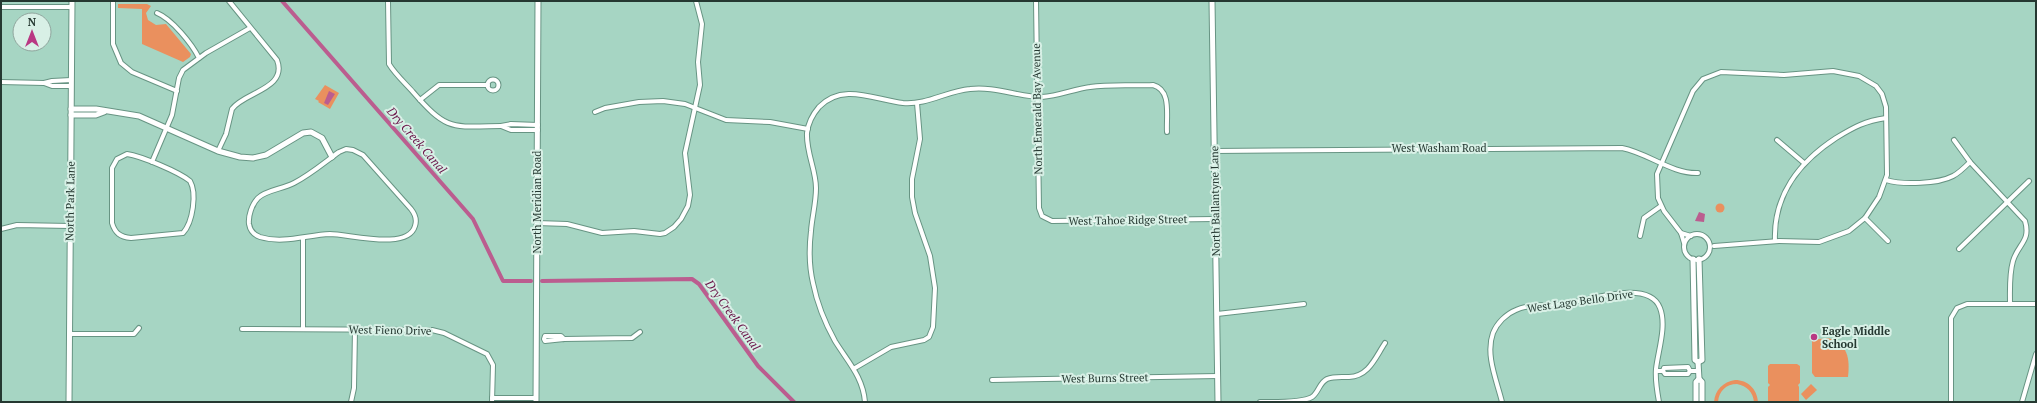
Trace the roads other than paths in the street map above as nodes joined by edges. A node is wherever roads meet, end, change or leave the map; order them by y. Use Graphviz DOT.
graph roads {
  1 [pos="72,1"];
  2 [pos="113,1"];
  3 [pos="229,1"];
  4 [pos="388,1"];
  5 [pos="538,1"];
  6 [pos="696,1"];
  7 [pos="1036,1"];
  8 [pos="1212,1"];
  9 [pos="1,6"];
  10 [pos="72,7"];
  11 [pos="157,13"];
  12 [pos="250,28"];
  13 [pos="199,58"];
  14 [pos="1,82"];
  15 [pos="71,83"];
  16 [pos="488,85"];
  17 [pos="177,91"];
  18 [pos="1037,96"];
  19 [pos="420,100"];
  20 [pos="917,103"];
  21 [pos="696,108"];
  22 [pos="71,112"];
  23 [pos="595,112"];
  24 [pos="1886,118"];
  25 [pos="538,127"];
  26 [pos="166,128"];
  27 [pos="808,129"];
  28 [pos="1166,132"];
  29 [pos="1778,140"];
  30 [pos="1954,140"];
  31 [pos="218,151"];
  32 [pos="1214,151"];
  33 [pos="332,157"];
  34 [pos="152,162"];
  35 [pos="1661,162"];
  36 [pos="1970,162"];
  37 [pos="1804,163"];
  38 [pos="1698,173"];
  39 [pos="1886,180"];
  40 [pos="2029,181"];
  41 [pos="2007,200"];
  42 [pos="1661,206"];
  43 [pos="1042,216"];
  44 [pos="1865,218"];
  45 [pos="1215,219"];
  46 [pos="537,223"];
  47 [pos="70,226"];
  48 [pos="1,229"];
  49 [pos="1682,233"];
  50 [pos="1640,236"];
  51 [pos="1690,236"];
  52 [pos="303,238"];
  53 [pos="1888,240"];
  54 [pos="1775,241"];
  55 [pos="1708,242"];
  56 [pos="1684,244"];
  57 [pos="1714,246"];
  58 [pos="1959,249"];
  59 [pos="1709,250"];
  60 [pos="1693,259"];
  61 [pos="1699,259"];
  62 [pos="1304,304"];
  63 [pos="2010,304"];
  64 [pos="2036,304"];
  65 [pos="1217,314"];
  66 [pos="139,328"];
  67 [pos="242,329"];
  68 [pos="303,329"];
  69 [pos="355,329"];
  70 [pos="640,332"];
  71 [pos="69,334"];
  72 [pos="536,339"];
  73 [pos="1385,343"];
  74 [pos="2036,354"];
  75 [pos="1698,362"];
  76 [pos="854,368"];
  77 [pos="1656,371"];
  78 [pos="1698,371"];
  79 [pos="1218,376"];
  80 [pos="1699,379"];
  81 [pos="992,380"];
  82 [pos="492,400"];
  83 [pos="536,400"];
  84 [pos="69,402"];
  85 [pos="351,402"];
  86 [pos="865,402"];
  87 [pos="1218,402"];
  88 [pos="1260,402"];
  89 [pos="1502,402"];
  90 [pos="1659,402"];
  91 [pos="1696,402"];
  92 [pos="1702,402"];
  93 [pos="1951,402"];
  94 [pos="2022,402"];
  1 -- 10 [label="street, North Park Lane"];
  2 -- 17 [label="street"];
  3 -- 12 [label="street"];
  4 -- 19 [label="street"];
  5 -- 25 [label="street, North Meridian Road"];
  6 -- 21 [label="street"];
  7 -- 18 [label="street, North Emerald Bay Avenue"];
  8 -- 32 [label="street, North Ballantyne Lane"];
  9 -- 10 [label="street"];
  10 -- 15 [label="street, North Park Lane"];
  11 -- 13 [label="street"];
  12 -- 13 [label="street"];
  12 -- 31 [label="street"];
  13 -- 17 [label="street"];
  14 -- 15 [label="street"];
  15 -- 22 [label="street, North Park Lane"];
  16 -- 19 [label="street"];
  17 -- 26 [label="street"];
  18 -- 20 [label="street"];
  18 -- 28 [label="street"];
  18 -- 43 [label="street, North Emerald Bay Avenue"];
  19 -- 25 [label="street"];
  20 -- 27 [label="street"];
  20 -- 76 [label="street"];
  21 -- 23 [label="street"];
  21 -- 27 [label="street"];
  21 -- 46 [label="street"];
  22 -- 26 [label="street"];
  22 -- 47 [label="street, North Park Lane"];
  24 -- 35 [label="street"];
  24 -- 37 [label="street"];
  24 -- 39 [label="street"];
  25 -- 46 [label="street, North Meridian Road"];
  26 -- 31 [label="street"];
  26 -- 34 [label="street"];
  27 -- 76 [label="street"];
  29 -- 37 [label="street"];
  30 -- 36 [label="street"];
  31 -- 33 [label="street"];
  32 -- 35 [label="street, West Washam Road"];
  32 -- 45 [label="street, North Ballantyne Lane"];
  33 -- 52 [label="street"];
  33 -- 52 [label="street"];
  34 -- 34 [label="street"];
  35 -- 38 [label="street, West Washam Road"];
  35 -- 42 [label="street"];
  36 -- 39 [label="street"];
  36 -- 41 [label="street"];
  37 -- 54 [label="street"];
  39 -- 44 [label="street"];
  40 -- 41 [label="street"];
  41 -- 58 [label="street"];
  41 -- 63 [label="street"];
  42 -- 49 [label="street"];
  42 -- 50 [label="street"];
  43 -- 45 [label="street, West Tahoe Ridge Street"];
  44 -- 53 [label="street"];
  44 -- 54 [label="street"];
  45 -- 65 [label="street, North Ballantyne Lane"];
  46 -- 72 [label="street, North Meridian Road"];
  47 -- 48 [label="street"];
  47 -- 71 [label="street, North Park Lane"];
  49 -- 51 [label="street"];
  49 -- 56 [label="street"];
  51 -- 55 [label="street"];
  51 -- 56 [label="street"];
  52 -- 68 [label="street"];
  54 -- 57 [label="street"];
  55 -- 57 [label="street"];
  55 -- 59 [label="street"];
  56 -- 60 [label="street"];
  57 -- 59 [label="street"];
  59 -- 61 [label="street"];
  60 -- 61 [label="street"];
  60 -- 75 [label="street"];
  61 -- 75 [label="street"];
  62 -- 65 [label="street"];
  63 -- 64 [label="street"];
  63 -- 93 [label="street"];
  65 -- 79 [label="street, North Ballantyne Lane"];
  66 -- 71 [label="street"];
  67 -- 68 [label="street, West Fieno Drive"];
  68 -- 69 [label="street, West Fieno Drive"];
  69 -- 82 [label="street, West Fieno Drive"];
  69 -- 85 [label="street"];
  70 -- 72 [label="street"];
  71 -- 84 [label="street, North Park Lane"];
  72 -- 83 [label="street, North Meridian Road"];
  73 -- 88 [label="street"];
  74 -- 94 [label="street"];
  75 -- 78 [label="street"];
  76 -- 86 [label="street"];
  77 -- 78 [label="street"];
  77 -- 89 [label="street, West Lago Bello Drive"];
  77 -- 90 [label="street"];
  78 -- 80 [label="street"];
  79 -- 81 [label="street, West Burns Street"];
  79 -- 87 [label="street, North Ballantyne Lane"];
  80 -- 91 [label="street"];
  80 -- 92 [label="street"];
  82 -- 83 [label="street"];
}
